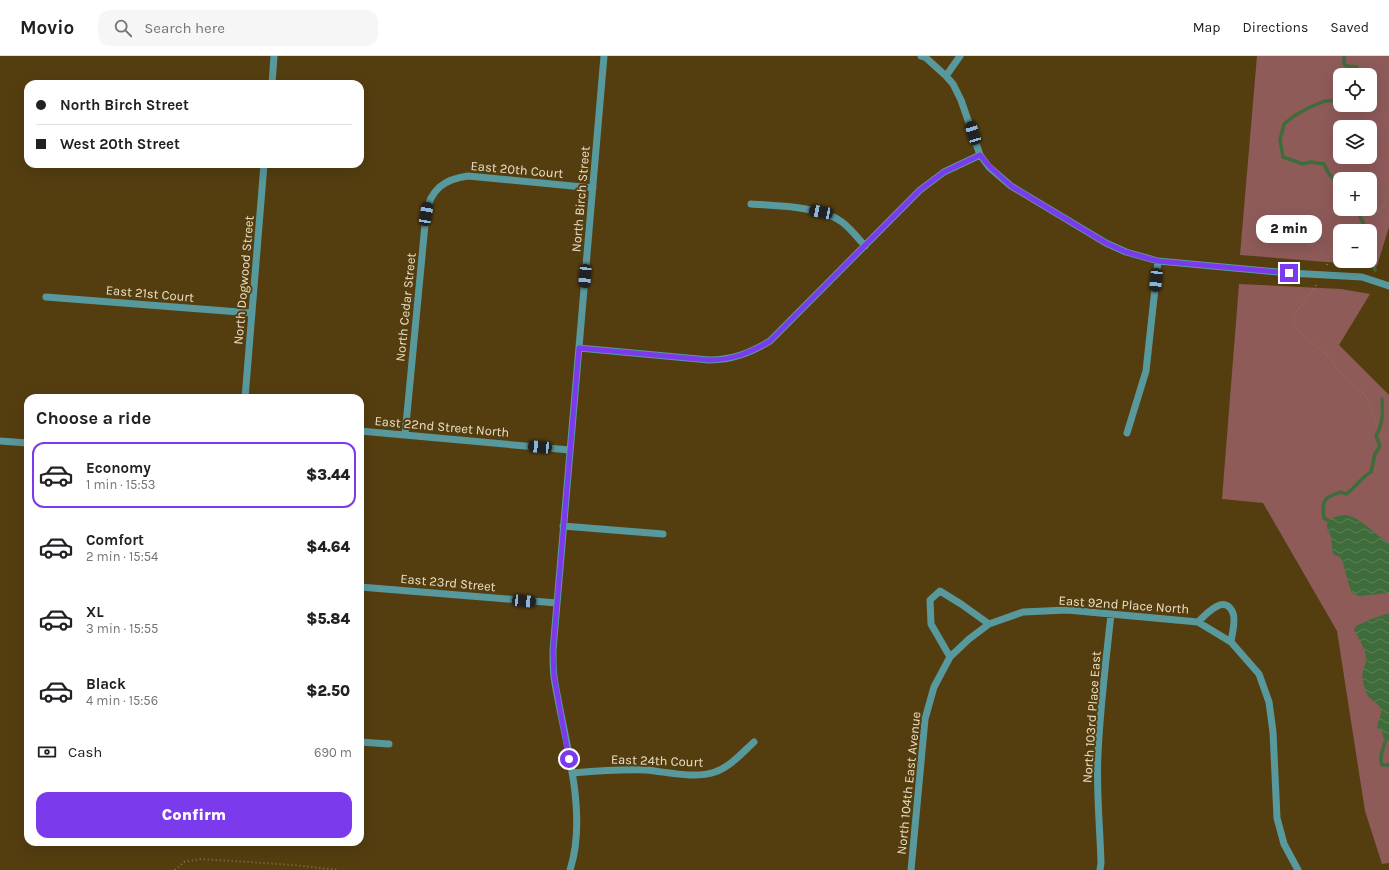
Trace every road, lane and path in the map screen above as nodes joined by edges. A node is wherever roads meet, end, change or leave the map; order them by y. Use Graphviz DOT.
graph roads {
  1 [pos="274,56"];
  2 [pos="604,56"];
  3 [pos="920,56"];
  4 [pos="960,56"];
  5 [pos="946,76"];
  6 [pos="272,80"];
  7 [pos="980,155"];
  8 [pos="264,168"];
  9 [pos="441,186"];
  10 [pos="593,188"];
  11 [pos="1389,191"];
  12 [pos="751,204"];
  13 [pos="1367,219"];
  14 [pos="865,246"];
  15 [pos="1333,246"];
  16 [pos="1158,261"];
  17 [pos="1323,274"];
  18 [pos="1389,286"];
  19 [pos="46,297"];
  20 [pos="252,313"];
  21 [pos="579,348"];
  22 [pos="244,394"];
  23 [pos="1377,429"];
  24 [pos="364,431"];
  25 [pos="1127,433"];
  26 [pos="405,435"];
  27 [pos="1382,435"];
  28 [pos="1389,440"];
  29 [pos="0,441"];
  30 [pos="24,443"];
  31 [pos="570,450"];
  32 [pos="563,526"];
  33 [pos="664,534"];
  34 [pos="364,586"];
  35 [pos="557,603"];
  36 [pos="1111,614"];
  37 [pos="1198,622"];
  38 [pos="989,624"];
  39 [pos="969,639"];
  40 [pos="1231,642"];
  41 [pos="950,657"];
  42 [pos="364,742"];
  43 [pos="754,742"];
  44 [pos="389,744"];
  45 [pos="572,773"];
  46 [pos="175,870"];
  47 [pos="339,870"];
  48 [pos="570,870"];
  49 [pos="911,870"];
  50 [pos="1100,870"];
  51 [pos="1298,870"];
  1 -- 6 [label="street"];
  2 -- 10 [label="street, North Birch Street"];
  3 -- 5 [label="street"];
  4 -- 5 [label="street"];
  5 -- 7 [label="street"];
  7 -- 14 [label="street"];
  7 -- 16 [label="street"];
  8 -- 20 [label="street, North Dogwood Street"];
  9 -- 10 [label="street, East 20th Court"];
  9 -- 26 [label="street, North Cedar Street"];
  10 -- 21 [label="street, North Birch Street"];
  11 -- 13 [label="path"];
  12 -- 14 [label="street"];
  14 -- 21 [label="street"];
  15 -- 17 [label="path"];
  16 -- 17 [label="street"];
  16 -- 25 [label="street"];
  17 -- 18 [label="street"];
  17 -- 23 [label="path"];
  19 -- 20 [label="street, East 21st Court"];
  20 -- 22 [label="street, North Dogwood Street"];
  21 -- 31 [label="street, North Birch Street"];
  24 -- 26 [label="street, East 22nd Street North"];
  26 -- 31 [label="street, East 22nd Street North"];
  27 -- 28 [label="path"];
  29 -- 30 [label="street"];
  31 -- 32 [label="street, North Birch Street"];
  32 -- 33 [label="street"];
  32 -- 35 [label="street, North Birch Street"];
  34 -- 35 [label="street, East 23rd Street"];
  35 -- 45 [label="street, North Birch Street"];
  36 -- 37 [label="street, East 92nd Place North"];
  36 -- 38 [label="street, East 92nd Place North"];
  36 -- 50 [label="street, North 103rd Place East"];
  37 -- 40 [label="street, East 92nd Place North"];
  37 -- 40 [label="street"];
  38 -- 39 [label="street, East 92nd Place North"];
  38 -- 41 [label="street"];
  39 -- 41 [label="street, North 104th East Avenue"];
  40 -- 51 [label="street, East 92nd Place North"];
  41 -- 49 [label="street, North 104th East Avenue"];
  42 -- 44 [label="street"];
  43 -- 45 [label="street, East 24th Court"];
  45 -- 48 [label="street, North Birch Street"];
  46 -- 47 [label="path"];
}
